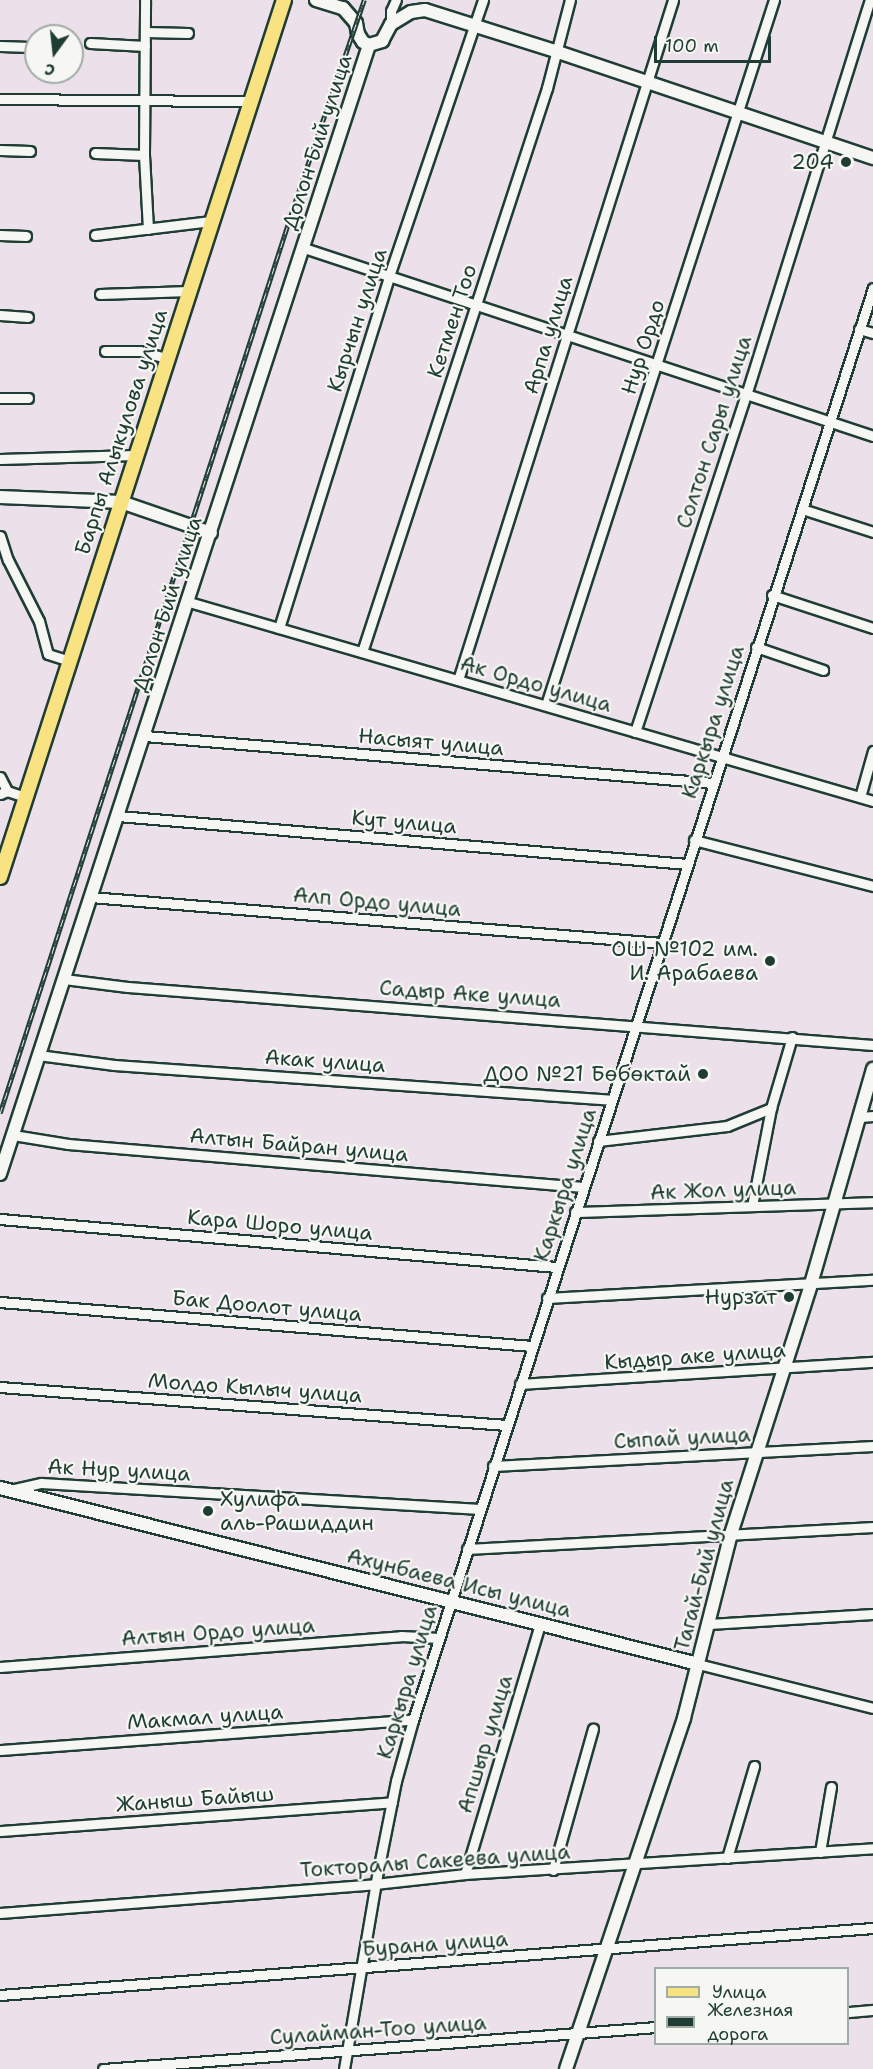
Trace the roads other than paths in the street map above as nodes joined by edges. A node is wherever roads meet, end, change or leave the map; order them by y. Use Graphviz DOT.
graph roads {
  1 [pos="145,0"];
  2 [pos="284,0"];
  3 [pos="316,0"];
  4 [pos="396,0"];
  5 [pos="483,0"];
  6 [pos="570,0"];
  7 [pos="673,0"];
  8 [pos="774,0"];
  9 [pos="870,0"];
  10 [pos="391,24"];
  11 [pos="474,25"];
  12 [pos="145,32"];
  13 [pos="188,33"];
  14 [pos="90,43"];
  15 [pos="369,45"];
  16 [pos="0,46"];
  17 [pos="24,46"];
  18 [pos="145,46"];
  19 [pos="555,51"];
  20 [pos="647,82"];
  21 [pos="0,99"];
  22 [pos="145,99"];
  23 [pos="250,101"];
  24 [pos="737,112"];
  25 [pos="825,142"];
  26 [pos="0,150"];
  27 [pos="30,151"];
  28 [pos="95,153"];
  29 [pos="144,155"];
  30 [pos="873,158"];
  31 [pos="211,221"];
  32 [pos="148,229"];
  33 [pos="0,235"];
  34 [pos="95,235"];
  35 [pos="26,236"];
  36 [pos="304,248"];
  37 [pos="389,276"];
  38 [pos="873,288"];
  39 [pos="189,291"];
  40 [pos="100,294"];
  41 [pos="477,305"];
  42 [pos="0,315"];
  43 [pos="28,317"];
  44 [pos="859,329"];
  45 [pos="873,333"];
  46 [pos="567,335"];
  47 [pos="105,351"];
  48 [pos="167,358"];
  49 [pos="656,364"];
  50 [pos="746,394"];
  51 [pos="0,398"];
  52 [pos="28,398"];
  53 [pos="828,422"];
  54 [pos="873,436"];
  55 [pos="135,455"];
  56 [pos="0,459"];
  57 [pos="0,497"];
  58 [pos="121,502"];
  59 [pos="802,509"];
  60 [pos="873,532"];
  61 [pos="211,533"];
  62 [pos="0,536"];
  63 [pos="772,595"];
  64 [pos="189,602"];
  65 [pos="279,628"];
  66 [pos="873,628"];
  67 [pos="756,646"];
  68 [pos="362,652"];
  69 [pos="69,661"];
  70 [pos="823,670"];
  71 [pos="458,680"];
  72 [pos="546,705"];
  73 [pos="635,732"];
  74 [pos="145,736"];
  75 [pos="873,752"];
  76 [pos="721,757"];
  77 [pos="0,777"];
  78 [pos="713,783"];
  79 [pos="3,792"];
  80 [pos="26,797"];
  81 [pos="860,797"];
  82 [pos="873,801"];
  83 [pos="118,816"];
  84 [pos="694,840"];
  85 [pos="687,864"];
  86 [pos="0,877"];
  87 [pos="873,886"];
  88 [pos="90,897"];
  89 [pos="662,942"];
  90 [pos="64,979"];
  91 [pos="635,1024"];
  92 [pos="792,1037"];
  93 [pos="873,1045"];
  94 [pos="38,1055"];
  95 [pos="873,1069"];
  96 [pos="611,1100"];
  97 [pos="771,1108"];
  98 [pos="867,1116"];
  99 [pos="13,1136"];
  100 [pos="598,1141"];
  101 [pos="0,1174"];
  102 [pos="583,1187"];
  103 [pos="873,1202"];
  104 [pos="835,1205"];
  105 [pos="752,1206"];
  106 [pos="575,1212"];
  107 [pos="0,1220"];
  108 [pos="557,1267"];
  109 [pos="873,1280"];
  110 [pos="811,1284"];
  111 [pos="548,1298"];
  112 [pos="0,1302"];
  113 [pos="532,1346"];
  114 [pos="873,1362"];
  115 [pos="783,1368"];
  116 [pos="520,1384"];
  117 [pos="0,1387"];
  118 [pos="507,1425"];
  119 [pos="873,1446"];
  120 [pos="756,1453"];
  121 [pos="494,1466"];
  122 [pos="5,1489"];
  123 [pos="480,1509"];
  124 [pos="873,1527"];
  125 [pos="730,1537"];
  126 [pos="467,1549"];
  127 [pos="451,1601"];
  128 [pos="873,1614"];
  129 [pos="540,1624"];
  130 [pos="709,1624"];
  131 [pos="439,1638"];
  132 [pos="698,1664"];
  133 [pos="0,1667"];
  134 [pos="873,1701"];
  135 [pos="859,1705"];
  136 [pos="873,1708"];
  137 [pos="413,1720"];
  138 [pos="593,1729"];
  139 [pos="0,1750"];
  140 [pos="754,1766"];
  141 [pos="831,1787"];
  142 [pos="392,1802"];
  143 [pos="0,1831"];
  144 [pos="873,1848"];
  145 [pos="820,1852"];
  146 [pos="727,1858"];
  147 [pos="636,1865"];
  148 [pos="553,1870"];
  149 [pos="465,1874"];
  150 [pos="375,1884"];
  151 [pos="0,1912"];
  152 [pos="873,1928"];
  153 [pos="607,1950"];
  154 [pos="360,1967"];
  155 [pos="0,1995"];
  156 [pos="873,2010"];
  157 [pos="849,2012"];
  158 [pos="654,2027"];
  159 [pos="577,2034"];
  160 [pos="347,2050"];
  161 [pos="103,2069"];
  162 [pos="344,2069"];
  163 [pos="566,2069"];
  1 -- 12 [label="street"];
  2 -- 23 [label="main road, Барпы Алыкулова улица"];
  3 -- 15 [label="street"];
  4 -- 10 [label="street"];
  5 -- 11 [label="street, Кырчын улица"];
  6 -- 19 [label="street, Кетмен Тоо"];
  7 -- 20 [label="street, Арпа улица"];
  8 -- 24 [label="street, Нур Ордо"];
  9 -- 25 [label="street, Солтон Сары улица"];
  10 -- 11 [label="street"];
  10 -- 15 [label="street"];
  11 -- 19 [label="street"];
  11 -- 37 [label="street, Кырчын улица"];
  12 -- 13 [label="street"];
  12 -- 18 [label="street"];
  14 -- 18 [label="street"];
  15 -- 36 [label="street, Долон Бий улица"];
  16 -- 17 [label="street"];
  18 -- 22 [label="street"];
  19 -- 20 [label="street"];
  19 -- 41 [label="street, Кетмен Тоо"];
  20 -- 24 [label="street"];
  20 -- 46 [label="street, Арпа улица"];
  21 -- 22 [label="street"];
  22 -- 23 [label="street"];
  22 -- 29 [label="street"];
  23 -- 31 [label="main road, Барпы Алыкулова улица"];
  24 -- 25 [label="street"];
  24 -- 49 [label="street, Нур Ордо"];
  25 -- 30 [label="street"];
  25 -- 50 [label="street, Солтон Сары улица"];
  26 -- 27 [label="street"];
  28 -- 29 [label="street"];
  29 -- 32 [label="street"];
  31 -- 32 [label="street"];
  31 -- 39 [label="main road, Барпы Алыкулова улица"];
  32 -- 34 [label="street"];
  33 -- 35 [label="street"];
  36 -- 37 [label="street"];
  36 -- 61 [label="street, Долон Бий улица"];
  37 -- 41 [label="street"];
  37 -- 65 [label="street, Кырчын улица"];
  38 -- 44 [label="street, Каркыра улица"];
  39 -- 40 [label="street"];
  39 -- 48 [label="main road, Барпы Алыкулова улица"];
  41 -- 46 [label="street"];
  41 -- 68 [label="street, Кетмен Тоо"];
  42 -- 43 [label="street"];
  44 -- 45 [label="street"];
  44 -- 53 [label="street, Каркыра улица"];
  46 -- 49 [label="street"];
  46 -- 71 [label="street, Арпа улица"];
  47 -- 48 [label="street"];
  48 -- 55 [label="main road, Барпы Алыкулова улица"];
  49 -- 50 [label="street"];
  49 -- 72 [label="street, Нур Ордо"];
  50 -- 53 [label="street"];
  50 -- 73 [label="street, Солтон Сары улица"];
  51 -- 52 [label="street"];
  53 -- 54 [label="street"];
  53 -- 59 [label="street, Каркыра улица"];
  55 -- 56 [label="street"];
  55 -- 58 [label="main road, Барпы Алыкулова улица"];
  57 -- 58 [label="street"];
  58 -- 61 [label="street"];
  58 -- 69 [label="main road, Барпы Алыкулова улица"];
  59 -- 60 [label="street"];
  59 -- 63 [label="street, Каркыра улица"];
  61 -- 64 [label="street, Долон Бий улица"];
  62 -- 69 [label="street"];
  63 -- 66 [label="street"];
  63 -- 67 [label="street, Каркыра улица"];
  64 -- 65 [label="street, Ак Ордо улица"];
  64 -- 74 [label="street, Долон Бий улица"];
  65 -- 68 [label="street, Ак Ордо улица"];
  67 -- 70 [label="street"];
  67 -- 76 [label="street, Каркыра улица"];
  68 -- 71 [label="street, Ак Ордо улица"];
  69 -- 80 [label="main road, Барпы Алыкулова улица"];
  71 -- 72 [label="street, Ак Ордо улица"];
  72 -- 73 [label="street, Ак Ордо улица"];
  73 -- 76 [label="street, Ак Ордо улица"];
  74 -- 78 [label="street, Насыят улица"];
  74 -- 83 [label="street, Долон Бий улица"];
  75 -- 81 [label="street"];
  76 -- 78 [label="street, Каркыра улица"];
  76 -- 81 [label="street, Ак Ордо улица"];
  77 -- 79 [label="street"];
  78 -- 84 [label="street, Каркыра улица"];
  79 -- 80 [label="street"];
  80 -- 86 [label="main road, Барпы Алыкулова улица"];
  81 -- 82 [label="street, Ак Ордо улица"];
  83 -- 85 [label="street, Кут улица"];
  83 -- 88 [label="street, Долон Бий улица"];
  84 -- 85 [label="street, Каркыра улица"];
  84 -- 87 [label="street"];
  85 -- 89 [label="street, Каркыра улица"];
  88 -- 89 [label="street, Алп Ордо улица"];
  88 -- 90 [label="street, Долон Бий улица"];
  89 -- 91 [label="street, Каркыра улица"];
  90 -- 91 [label="street, Садыр Аке улица"];
  90 -- 94 [label="street, Долон Бий улица"];
  91 -- 92 [label="street, Садыр Аке улица"];
  91 -- 96 [label="street, Каркыра улица"];
  92 -- 93 [label="street, Садыр Аке улица"];
  92 -- 97 [label="street"];
  94 -- 96 [label="street, Акак улица"];
  94 -- 99 [label="street, Долон Бий улица"];
  95 -- 98 [label="street, Тагай-Бий улица"];
  96 -- 100 [label="street, Каркыра улица"];
  97 -- 100 [label="street"];
  97 -- 105 [label="street"];
  98 -- 104 [label="street, Тагай-Бий улица"];
  99 -- 101 [label="street, Долон Бий улица"];
  99 -- 102 [label="street, Алтын Байран улица"];
  100 -- 102 [label="street, Каркыра улица"];
  102 -- 106 [label="street, Каркыра улица"];
  103 -- 104 [label="street, Ак Жол улица"];
  104 -- 105 [label="street, Ак Жол улица"];
  104 -- 110 [label="street, Тагай-Бий улица"];
  105 -- 106 [label="street, Ак Жол улица"];
  106 -- 108 [label="street, Каркыра улица"];
  107 -- 108 [label="street, Кара Шоро улица"];
  108 -- 111 [label="street, Каркыра улица"];
  109 -- 110 [label="street"];
  110 -- 111 [label="street"];
  110 -- 115 [label="street, Тагай-Бий улица"];
  111 -- 113 [label="street, Каркыра улица"];
  112 -- 113 [label="street, Бак Доолот улица"];
  113 -- 116 [label="street, Каркыра улица"];
  114 -- 115 [label="street, Кыдыр аке улица"];
  115 -- 116 [label="street, Кыдыр аке улица"];
  115 -- 120 [label="street, Тагай-Бий улица"];
  116 -- 118 [label="street, Каркыра улица"];
  117 -- 118 [label="street, Молдо Кылыч улица"];
  118 -- 121 [label="street, Каркыра улица"];
  119 -- 120 [label="street, Сыпай улица"];
  120 -- 121 [label="street, Сыпай улица"];
  120 -- 125 [label="street, Тагай-Бий улица"];
  121 -- 123 [label="street, Каркыра улица"];
  122 -- 123 [label="street, Ак Нур улица"];
  122 -- 127 [label="street, Ахунбаева Исы улица"];
  123 -- 126 [label="street, Каркыра улица"];
  124 -- 125 [label="street"];
  125 -- 126 [label="street"];
  125 -- 130 [label="street, Тагай-Бий улица"];
  126 -- 127 [label="street, Каркыра улица"];
  127 -- 129 [label="street, Ахунбаева Исы улица"];
  127 -- 131 [label="street, Каркыра улица"];
  128 -- 130 [label="street"];
  129 -- 132 [label="street, Ахунбаева Исы улица"];
  129 -- 149 [label="street, Апшыр улица"];
  130 -- 132 [label="street, Тагай-Бий улица"];
  131 -- 133 [label="street, Алтын Ордо улица"];
  131 -- 137 [label="street, Каркыра улица"];
  132 -- 135 [label="street, Ахунбаева Исы улица"];
  132 -- 147 [label="street, Тагай-Бий улица"];
  134 -- 135 [label="street"];
  135 -- 136 [label="street, Ахунбаева Исы улица"];
  137 -- 139 [label="street, Макмал улица"];
  137 -- 142 [label="street, Каркыра улица"];
  138 -- 148 [label="street"];
  140 -- 146 [label="street"];
  141 -- 145 [label="street"];
  142 -- 143 [label="street, Жаныш Байыш"];
  142 -- 150 [label="street, Каркыра улица"];
  144 -- 145 [label="street, Токторалы Сакеева улица"];
  145 -- 146 [label="street, Токторалы Сакеева улица"];
  146 -- 147 [label="street, Токторалы Сакеева улица"];
  147 -- 148 [label="street, Токторалы Сакеева улица"];
  147 -- 153 [label="street, Тагай-Бий улица"];
  148 -- 149 [label="street, Токторалы Сакеева улица"];
  149 -- 150 [label="street, Токторалы Сакеева улица"];
  150 -- 151 [label="street, Токторалы Сакеева улица"];
  150 -- 154 [label="street, Каркыра улица"];
  152 -- 153 [label="street, Бурана улица"];
  153 -- 154 [label="street, Бурана улица"];
  153 -- 159 [label="street, Тагай-Бий улица"];
  154 -- 155 [label="street, Бурана улица"];
  154 -- 160 [label="street, Каркыра улица"];
  156 -- 157 [label="street"];
  158 -- 159 [label="street, Сулайман-Тоо улица"];
  159 -- 160 [label="street, Сулайман-Тоо улица"];
  159 -- 163 [label="street, Тагай-Бий улица"];
  160 -- 161 [label="street, Сулайман-Тоо улица"];
  160 -- 162 [label="street, Каркыра улица"];
}
